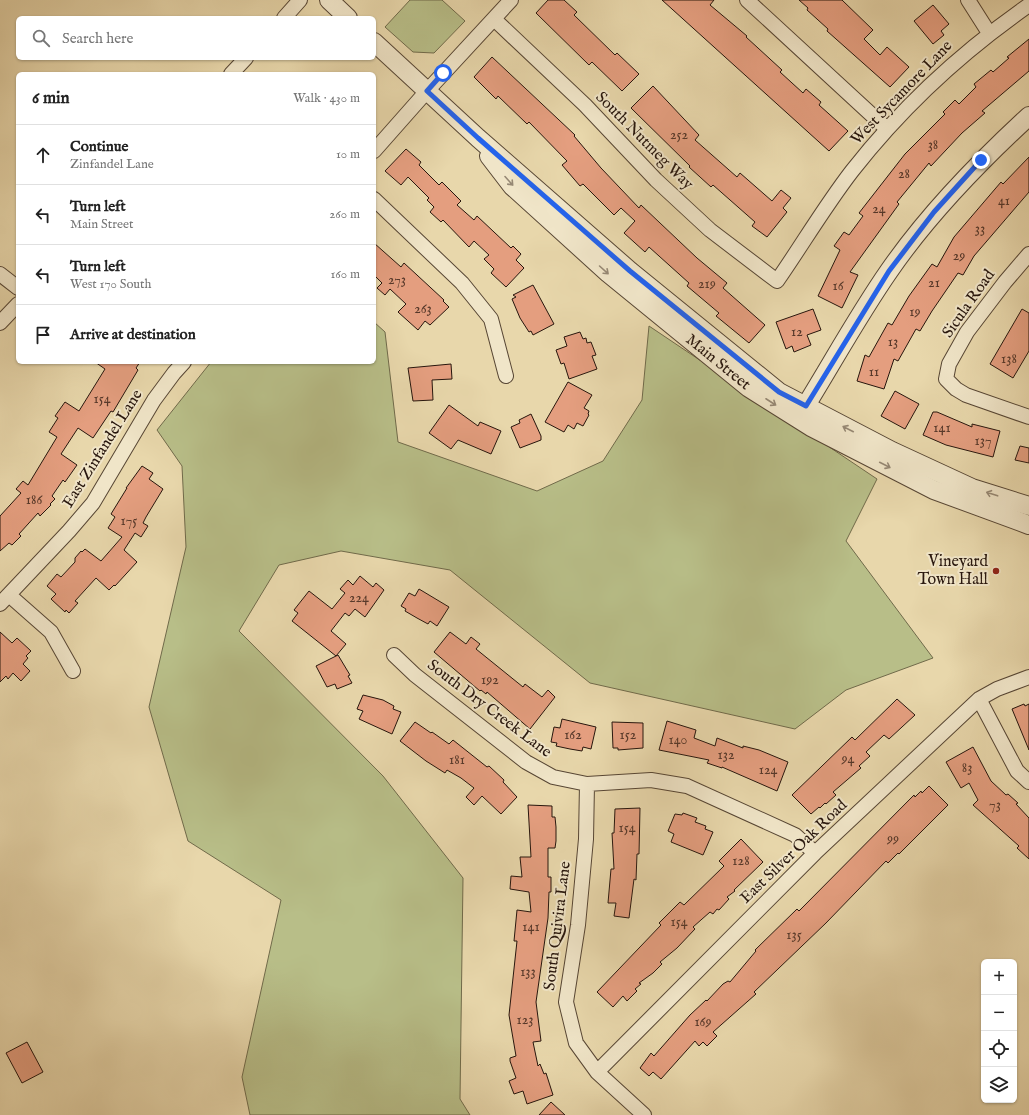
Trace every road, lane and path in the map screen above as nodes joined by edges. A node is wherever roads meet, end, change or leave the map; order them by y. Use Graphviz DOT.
graph roads {
  1 [pos="300,0"];
  2 [pos="329,0"];
  3 [pos="511,0"];
  4 [pos="747,0"];
  5 [pos="968,0"];
  6 [pos="1029,5"];
  7 [pos="286,16"];
  8 [pos="346,16"];
  9 [pos="494,19"];
  10 [pos="989,33"];
  11 [pos="376,44"];
  12 [pos="244,60"];
  13 [pos="234,72"];
  14 [pos="427,91"];
  15 [pos="1029,116"];
  16 [pos="887,129"];
  17 [pos="376,149"];
  18 [pos="376,201"];
  19 [pos="1029,254"];
  20 [pos="0,274"];
  21 [pos="777,281"];
  22 [pos="16,286"];
  23 [pos="16,306"];
  24 [pos="0,323"];
  25 [pos="182,364"];
  26 [pos="506,376"];
  27 [pos="802,413"];
  28 [pos="1029,417"];
  29 [pos="1029,506"];
  30 [pos="1029,526"];
  31 [pos="4,600"];
  32 [pos="394,655"];
  33 [pos="73,670"];
  34 [pos="1029,677"];
  35 [pos="979,699"];
  36 [pos="1029,782"];
  37 [pos="587,784"];
  38 [pos="815,853"];
  39 [pos="597,1072"];
  40 [pos="644,1115"];
  1 -- 7 [label="street"];
  2 -- 8 [label="street"];
  3 -- 9 [label="street"];
  4 -- 16 [label="street"];
  5 -- 10 [label="street"];
  6 -- 10 [label="street, West Sycamore Lane"];
  9 -- 14 [label="street"];
  9 -- 21 [label="street, South Nutmeg Way"];
  10 -- 16 [label="street, West Sycamore Lane"];
  11 -- 14 [label="street, Main Street"];
  12 -- 13 [label="street"];
  14 -- 17 [label="street"];
  14 -- 27 [label="street, Main Street"];
  15 -- 27 [label="street"];
  16 -- 21 [label="street, West Sycamore Lane"];
  18 -- 26 [label="street"];
  19 -- 28 [label="street, Sicula Road"];
  20 -- 22 [label="street"];
  23 -- 24 [label="street"];
  25 -- 31 [label="street, East Zinfandel Lane"];
  29 -- 27 [label="street, Main Street, one-way"];
  27 -- 30 [label="street, Main Street, one-way"];
  31 -- 33 [label="street"];
  32 -- 37 [label="street, South Dry Creek Lane"];
  34 -- 35 [label="street, East Silver Oak Road"];
  35 -- 36 [label="street"];
  35 -- 38 [label="street, East Silver Oak Road"];
  37 -- 38 [label="street, South Dry Creek Lane"];
  37 -- 39 [label="street, South Quivira Lane"];
  38 -- 39 [label="street, East Silver Oak Road"];
  39 -- 40 [label="street, South Quivira Lane"];
}
